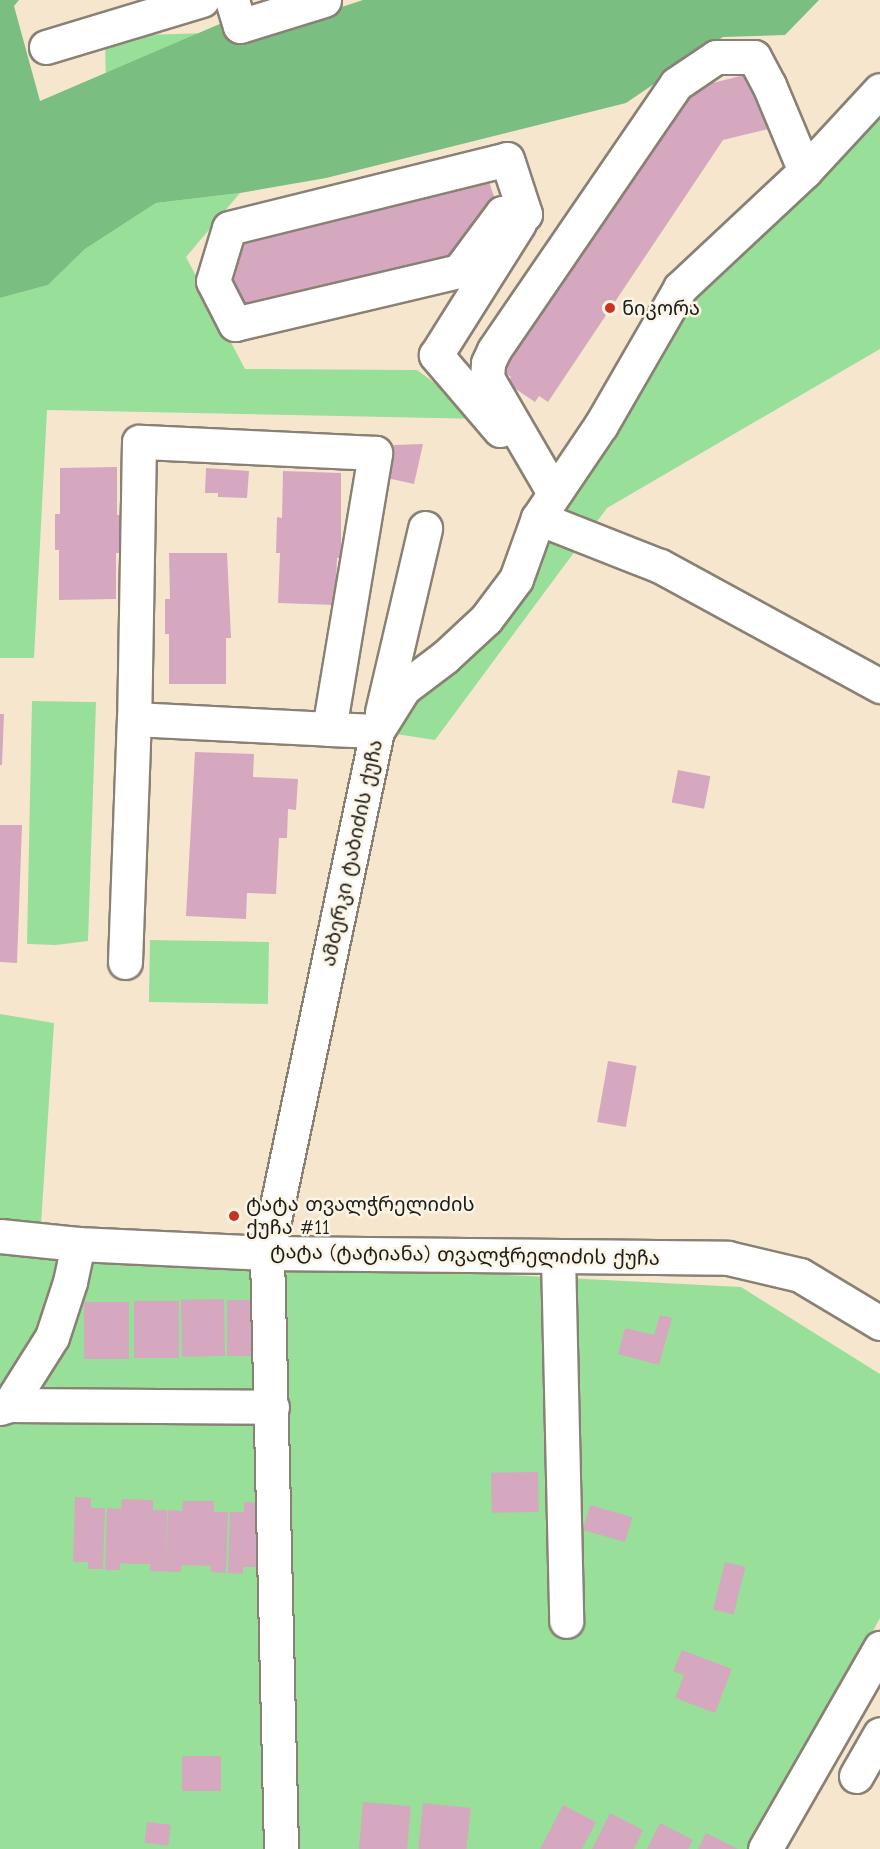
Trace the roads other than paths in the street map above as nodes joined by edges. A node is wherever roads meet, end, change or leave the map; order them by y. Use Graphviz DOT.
graph roads {
  1 [pos="202,0"];
  2 [pos="232,0"];
  3 [pos="324,0"];
  4 [pos="46,47"];
  5 [pos="880,90"];
  6 [pos="804,171"];
  7 [pos="525,214"];
  8 [pos="546,505"];
  9 [pos="425,528"];
  10 [pos="880,686"];
  11 [pos="134,719"];
  12 [pos="329,729"];
  13 [pos="377,731"];
  14 [pos="125,962"];
  15 [pos="0,1236"];
  16 [pos="78,1244"];
  17 [pos="267,1253"];
  18 [pos="558,1256"];
  19 [pos="880,1323"];
  20 [pos="4,1407"];
  21 [pos="272,1407"];
  22 [pos="566,1621"];
  23 [pos="880,1648"];
  24 [pos="880,1734"];
  25 [pos="856,1776"];
  26 [pos="281,1849"];
  27 [pos="765,1849"];
  1 -- 4 [label="street"];
  2 -- 3 [label="street"];
  5 -- 6 [label="street, ამბერკი ტაბიძის ქუჩა"];
  6 -- 8 [label="street, ამბერკი ტაბიძის ქუჩა"];
  6 -- 8 [label="street"];
  7 -- 7 [label="street"];
  7 -- 8 [label="street"];
  8 -- 10 [label="street"];
  8 -- 13 [label="street, ამბერკი ტაბიძის ქუჩა"];
  9 -- 13 [label="street"];
  11 -- 12 [label="street"];
  11 -- 12 [label="street"];
  11 -- 14 [label="street"];
  12 -- 13 [label="street"];
  13 -- 17 [label="street, ამბერკი ტაბიძის ქუჩა"];
  15 -- 16 [label="street, ტატა (ტატიანა) თვალჭრელიძის ქუჩა"];
  16 -- 17 [label="street, ტატა (ტატიანა) თვალჭრელიძის ქუჩა"];
  16 -- 20 [label="street"];
  17 -- 18 [label="street, ტატა (ტატიანა) თვალჭრელიძის ქუჩა"];
  17 -- 21 [label="street, ამბერკი ტაბიძის ქუჩა"];
  18 -- 19 [label="street, ტატა (ტატიანა) თვალჭრელიძის ქუჩა"];
  18 -- 22 [label="street"];
  20 -- 21 [label="street"];
  21 -- 26 [label="street, ამბერკი ტაბიძის ქუჩა"];
  23 -- 27 [label="street"];
  24 -- 25 [label="street"];
}
